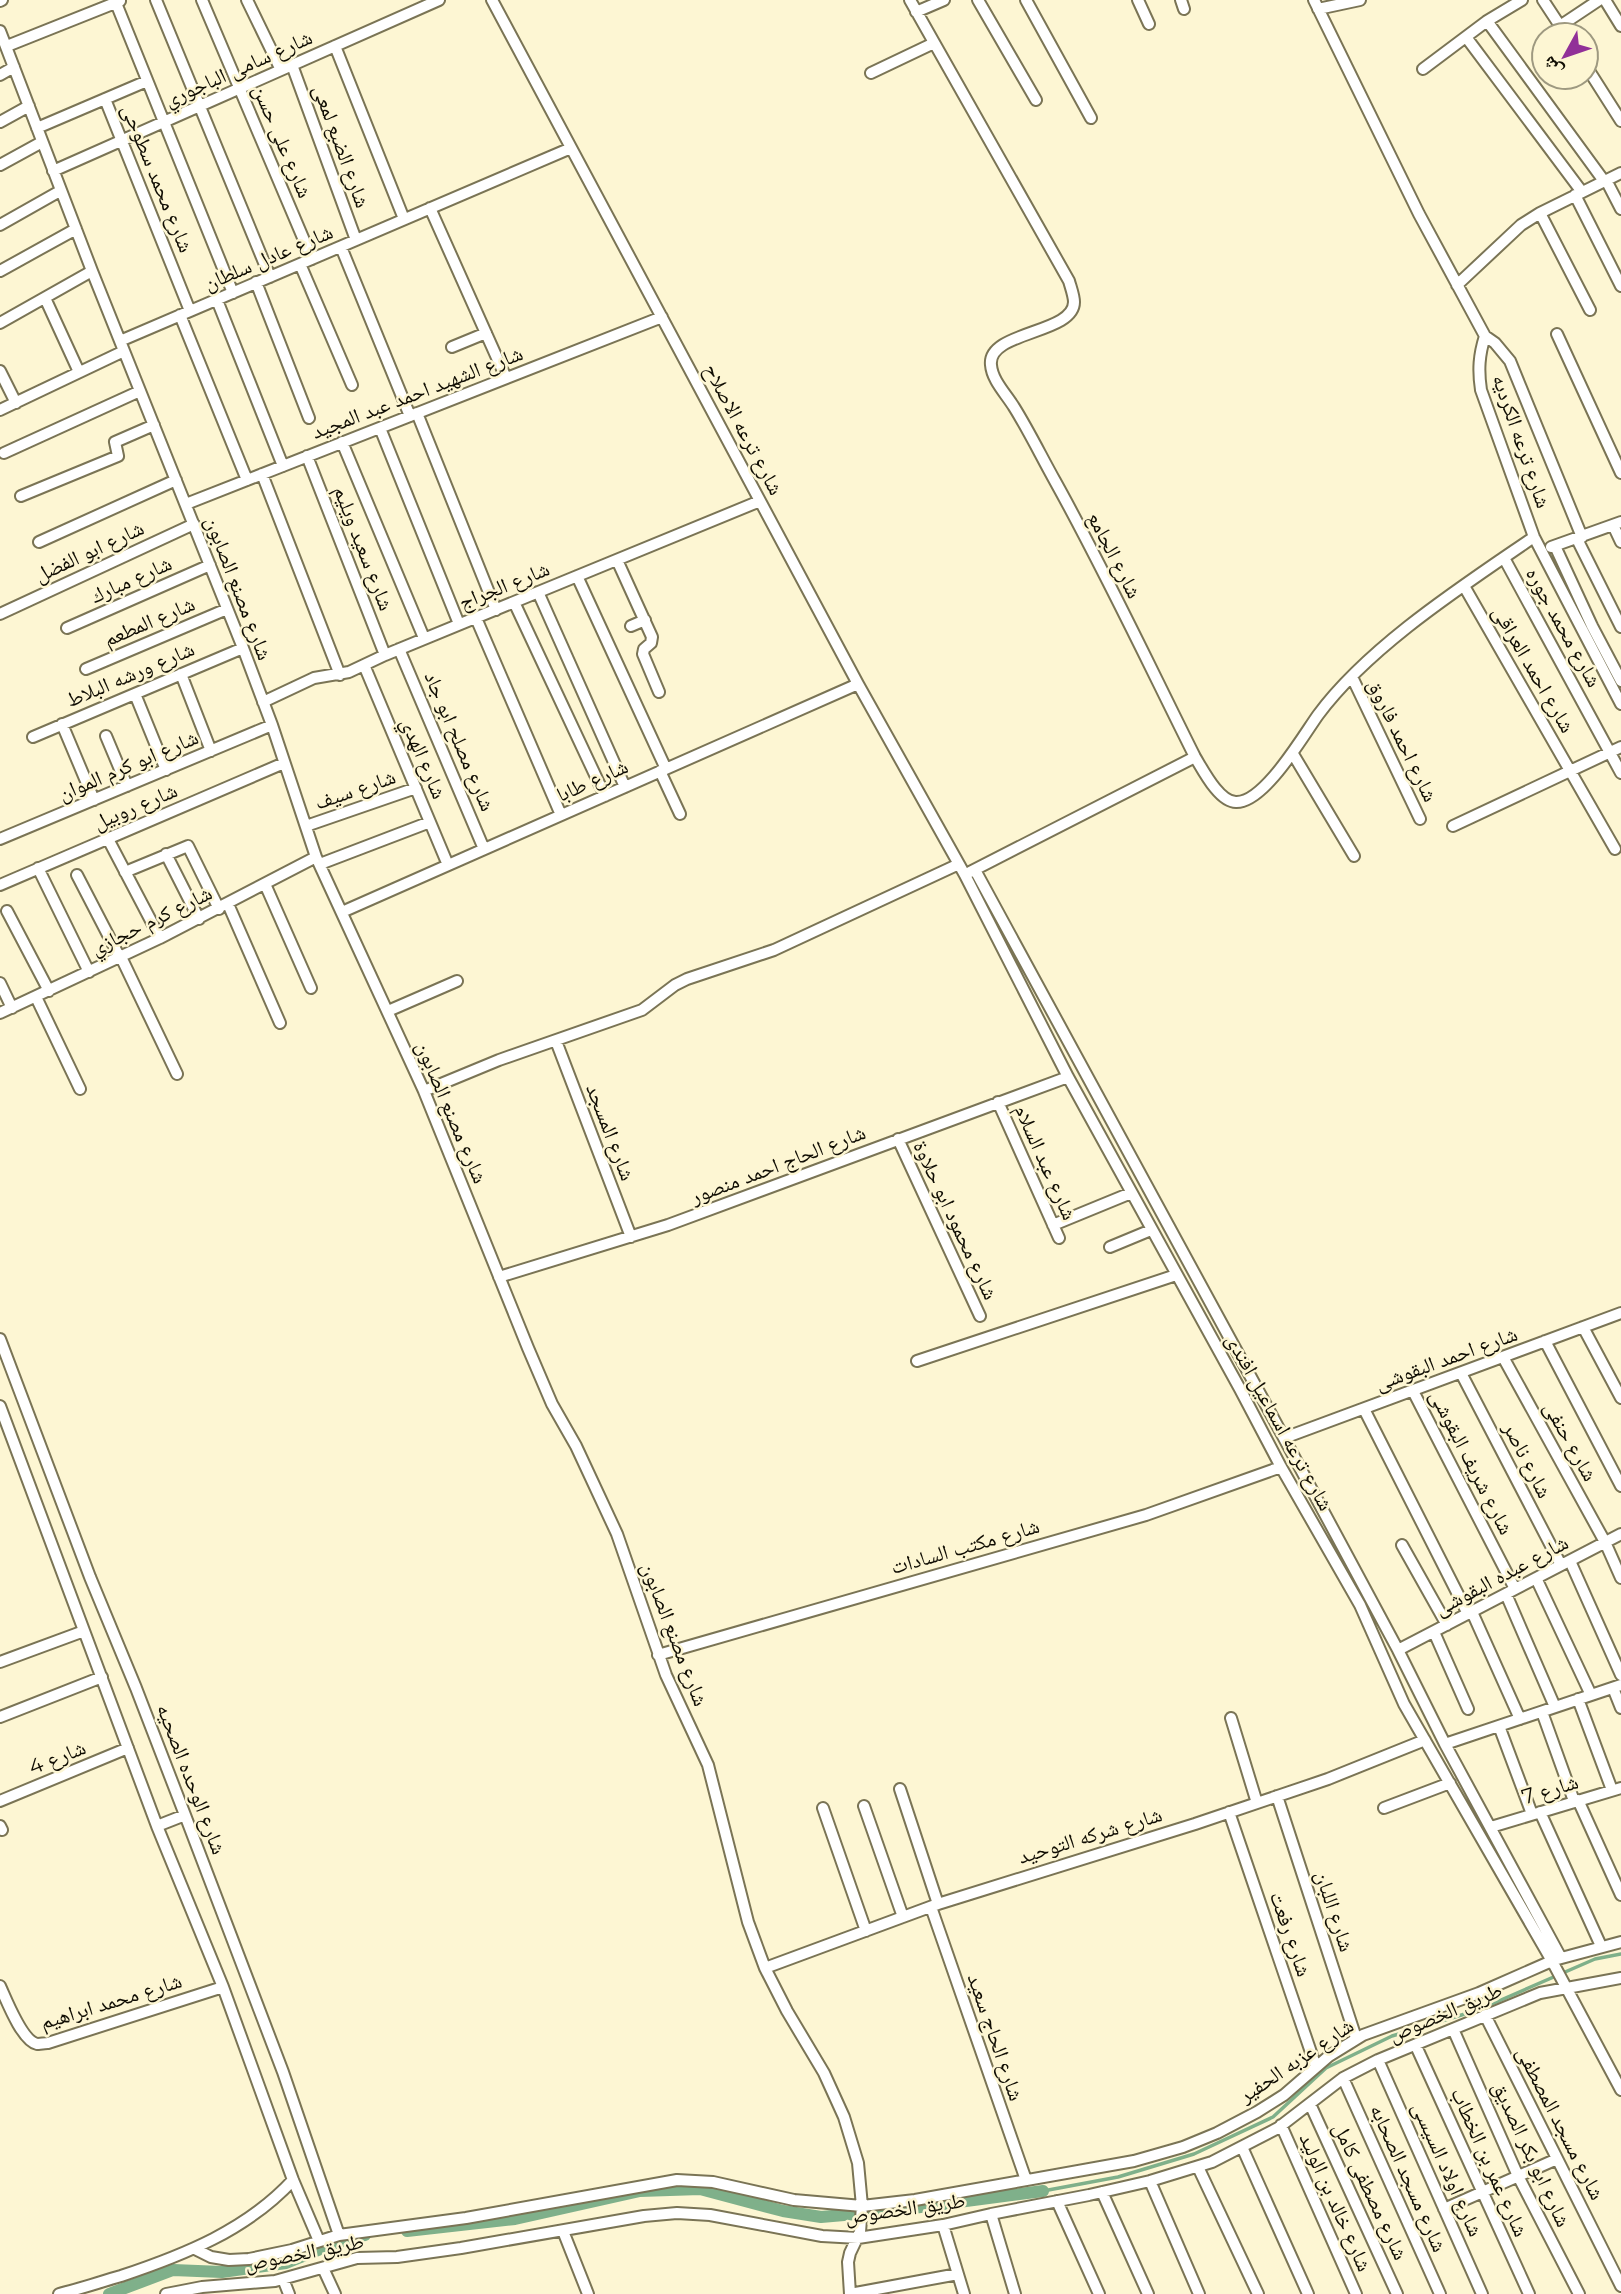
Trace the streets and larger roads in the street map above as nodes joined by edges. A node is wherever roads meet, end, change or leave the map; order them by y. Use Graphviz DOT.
graph roads {
  1 [pos="156,0"];
  2 [pos="202,0"];
  3 [pos="247,0"];
  4 [pos="439,0"];
  5 [pos="492,0"];
  6 [pos="910,0"];
  7 [pos="944,0"];
  8 [pos="978,0"];
  9 [pos="1026,0"];
  10 [pos="1138,0"];
  11 [pos="1360,0"];
  12 [pos="1522,0"];
  13 [pos="1543,0"];
  14 [pos="1599,0"];
  15 [pos="1605,0"];
  16 [pos="119,1"];
  17 [pos="1316,5"];
  18 [pos="916,12"];
  19 [pos="1487,21"];
  20 [pos="1557,21"];
  21 [pos="1574,21"];
  22 [pos="1149,24"];
  23 [pos="1621,26"];
  24 [pos="0,31"];
  25 [pos="1466,37"];
  26 [pos="934,43"];
  27 [pos="7,46"];
  28 [pos="335,46"];
  29 [pos="292,65"];
  30 [pos="14,67"];
  31 [pos="1423,69"];
  32 [pos="281,70"];
  33 [pos="871,73"];
  34 [pos="0,75"];
  35 [pos="147,81"];
  36 [pos="1600,88"];
  37 [pos="240,89"];
  38 [pos="105,99"];
  39 [pos="1036,100"];
  40 [pos="29,106"];
  41 [pos="200,106"];
  42 [pos="1091,118"];
  43 [pos="0,121"];
  44 [pos="1621,121"];
  45 [pos="164,122"];
  46 [pos="37,128"];
  47 [pos="122,141"];
  48 [pos="42,142"];
  49 [pos="571,148"];
  50 [pos="0,165"];
  51 [pos="53,171"];
  52 [pos="1621,173"];
  53 [pos="1605,180"];
  54 [pos="60,191"];
  55 [pos="1578,194"];
  56 [pos="430,208"];
  57 [pos="1621,209"];
  58 [pos="1540,213"];
  59 [pos="404,219"];
  60 [pos="0,225"];
  61 [pos="76,229"];
  62 [pos="356,240"];
  63 [pos="341,247"];
  64 [pos="312,258"];
  65 [pos="300,264"];
  66 [pos="0,271"];
  67 [pos="92,271"];
  68 [pos="270,277"];
  69 [pos="256,282"];
  70 [pos="1457,285"];
  71 [pos="1621,286"];
  72 [pos="233,293"];
  73 [pos="45,298"];
  74 [pos="217,300"];
  75 [pos="1590,310"];
  76 [pos="185,313"];
  77 [pos="662,317"];
  78 [pos="0,323"];
  79 [pos="485,333"];
  80 [pos="1557,334"];
  81 [pos="1485,336"];
  82 [pos="122,346"];
  83 [pos="452,347"];
  84 [pos="0,371"];
  85 [pos="79,372"];
  86 [pos="506,378"];
  87 [pos="352,385"];
  88 [pos="140,391"];
  89 [pos="16,403"];
  90 [pos="0,410"];
  91 [pos="413,415"];
  92 [pos="309,418"];
  93 [pos="154,425"];
  94 [pos="380,428"];
  95 [pos="342,442"];
  96 [pos="4,453"];
  97 [pos="307,456"];
  98 [pos="283,466"];
  99 [pos="1621,473"];
  100 [pos="262,474"];
  101 [pos="176,480"];
  102 [pos="247,480"];
  103 [pos="21,496"];
  104 [pos="760,501"];
  105 [pos="186,504"];
  106 [pos="1617,523"];
  107 [pos="194,524"];
  108 [pos="1535,537"];
  109 [pos="1579,538"];
  110 [pos="39,542"];
  111 [pos="1621,542"];
  112 [pos="1555,546"];
  113 [pos="1542,551"];
  114 [pos="1504,558"];
  115 [pos="617,560"];
  116 [pos="210,565"];
  117 [pos="577,576"];
  118 [pos="1464,586"];
  119 [pos="538,592"];
  120 [pos="514,602"];
  121 [pos="227,609"];
  122 [pos="496,610"];
  123 [pos="0,614"];
  124 [pos="476,618"];
  125 [pos="645,620"];
  126 [pos="459,624"];
  127 [pos="631,626"];
  128 [pos="1621,627"];
  129 [pos="67,628"];
  130 [pos="424,638"];
  131 [pos="243,648"];
  132 [pos="399,649"];
  133 [pos="385,654"];
  134 [pos="363,665"];
  135 [pos="86,669"];
  136 [pos="181,674"];
  137 [pos="340,675"];
  138 [pos="1352,677"];
  139 [pos="1621,681"];
  140 [pos="858,684"];
  141 [pos="659,692"];
  142 [pos="135,694"];
  143 [pos="263,702"];
  144 [pos="1621,704"];
  145 [pos="62,724"];
  146 [pos="272,725"];
  147 [pos="106,736"];
  148 [pos="33,737"];
  149 [pos="1621,747"];
  150 [pos="211,751"];
  151 [pos="1610,752"];
  152 [pos="1293,754"];
  153 [pos="1195,757"];
  154 [pos="285,762"];
  155 [pos="166,770"];
  156 [pos="663,770"];
  157 [pos="1570,771"];
  158 [pos="1621,773"];
  159 [pos="127,786"];
  160 [pos="625,787"];
  161 [pos="416,788"];
  162 [pos="605,796"];
  163 [pos="94,800"];
  164 [pos="680,814"];
  165 [pos="562,815"];
  166 [pos="1420,819"];
  167 [pos="430,822"];
  168 [pos="1453,826"];
  169 [pos="306,827"];
  170 [pos="0,839"];
  171 [pos="108,839"];
  172 [pos="484,849"];
  173 [pos="1615,849"];
  174 [pos="166,854"];
  175 [pos="1354,856"];
  176 [pos="318,861"];
  177 [pos="448,865"];
  178 [pos="38,869"];
  179 [pos="966,870"];
  180 [pos="125,872"];
  181 [pos="77,875"];
  182 [pos="265,884"];
  183 [pos="0,885"];
  184 [pos="224,906"];
  185 [pos="7,911"];
  186 [pos="342,912"];
  187 [pos="199,919"];
  188 [pos="160,938"];
  189 [pos="120,958"];
  190 [pos="89,972"];
  191 [pos="457,981"];
  192 [pos="0,984"];
  193 [pos="311,988"];
  194 [pos="49,991"];
  195 [pos="36,997"];
  196 [pos="12,1008"];
  197 [pos="388,1011"];
  198 [pos="0,1013"];
  199 [pos="280,1024"];
  200 [pos="556,1041"];
  201 [pos="177,1074"];
  202 [pos="1068,1077"];
  203 [pos="80,1089"];
  204 [pos="424,1091"];
  205 [pos="998,1102"];
  206 [pos="898,1139"];
  207 [pos="1131,1193"];
  208 [pos="1053,1225"];
  209 [pos="1151,1230"];
  210 [pos="631,1237"];
  211 [pos="1059,1238"];
  212 [pos="1111,1247"];
  213 [pos="1176,1275"];
  214 [pos="499,1277"];
  215 [pos="1621,1313"];
  216 [pos="979,1316"];
  217 [pos="1584,1327"];
  218 [pos="0,1339"];
  219 [pos="1545,1341"];
  220 [pos="1503,1357"];
  221 [pos="917,1362"];
  222 [pos="1461,1373"];
  223 [pos="1254,1383"];
  224 [pos="1240,1389"];
  225 [pos="1413,1391"];
  226 [pos="1621,1398"];
  227 [pos="0,1406"];
  228 [pos="1364,1409"];
  229 [pos="1284,1438"];
  230 [pos="1281,1467"];
  231 [pos="1621,1486"];
  232 [pos="1621,1534"];
  233 [pos="1605,1542"];
  234 [pos="1402,1545"];
  235 [pos="1565,1563"];
  236 [pos="90,1577"];
  237 [pos="1621,1577"];
  238 [pos="1536,1578"];
  239 [pos="67,1586"];
  240 [pos="1511,1591"];
  241 [pos="1470,1613"];
  242 [pos="1447,1625"];
  243 [pos="84,1631"];
  244 [pos="1434,1632"];
  245 [pos="1398,1650"];
  246 [pos="658,1655"];
  247 [pos="0,1662"];
  248 [pos="1621,1675"];
  249 [pos="102,1677"];
  250 [pos="1617,1687"];
  251 [pos="1591,1695"];
  252 [pos="1578,1699"];
  253 [pos="1555,1707"];
  254 [pos="1621,1708"];
  255 [pos="1468,1709"];
  256 [pos="1542,1712"];
  257 [pos="0,1717"];
  258 [pos="1231,1718"];
  259 [pos="1520,1719"];
  260 [pos="1499,1726"];
  261 [pos="1426,1740"];
  262 [pos="1445,1744"];
  263 [pos="128,1748"];
  264 [pos="1450,1783"];
  265 [pos="900,1789"];
  266 [pos="1616,1789"];
  267 [pos="1277,1796"];
  268 [pos="1621,1800"];
  269 [pos="0,1801"];
  270 [pos="1576,1801"];
  271 [pos="1257,1802"];
  272 [pos="864,1806"];
  273 [pos="823,1808"];
  274 [pos="1384,1808"];
  275 [pos="1229,1812"];
  276 [pos="1536,1813"];
  277 [pos="185,1815"];
  278 [pos="157,1826"];
  279 [pos="1491,1827"];
  280 [pos="1621,1895"];
  281 [pos="934,1906"];
  282 [pos="903,1917"];
  283 [pos="866,1931"];
  284 [pos="1621,1942"];
  285 [pos="1601,1946"];
  286 [pos="1556,1960"];
  287 [pos="765,1968"];
  288 [pos="1621,1978"];
  289 [pos="0,1986"];
  290 [pos="1566,1986"];
  291 [pos="223,1987"];
  292 [pos="1485,2015"];
  293 [pos="1453,2029"];
  294 [pos="1356,2038"];
  295 [pos="1416,2046"];
  296 [pos="1378,2060"];
  297 [pos="1316,2067"];
  298 [pos="1343,2078"];
  299 [pos="1621,2090"];
  300 [pos="1310,2104"];
  301 [pos="1281,2125"];
  302 [pos="1242,2147"];
  303 [pos="1557,2159"];
  304 [pos="1198,2167"];
  305 [pos="1518,2176"];
  306 [pos="292,2180"];
  307 [pos="1026,2180"];
  308 [pos="1150,2181"];
  309 [pos="1102,2192"];
  310 [pos="1482,2192"];
  311 [pos="1058,2201"];
  312 [pos="862,2209"];
  313 [pos="1444,2209"];
  314 [pos="991,2214"];
  315 [pos="943,2225"];
  316 [pos="563,2231"];
  317 [pos="339,2235"];
  318 [pos="859,2235"];
  319 [pos="319,2241"];
  320 [pos="195,2249"];
  321 [pos="323,2269"];
  322 [pos="958,2274"];
  323 [pos="283,2279"];
  324 [pos="1621,2286"];
  325 [pos="204,2290"];
  326 [pos="58,2294"];
  327 [pos="166,2294"];
  328 [pos="289,2294"];
  329 [pos="335,2294"];
  330 [pos="588,2294"];
  331 [pos="850,2294"];
  332 [pos="964,2294"];
  333 [pos="1015,2294"];
  334 [pos="1099,2294"];
  335 [pos="1148,2294"];
  336 [pos="1199,2294"];
  337 [pos="1258,2294"];
  338 [pos="1308,2294"];
  339 [pos="1356,2294"];
  340 [pos="1397,2294"];
  341 [pos="1440,2294"];
  342 [pos="1482,2294"];
  343 [pos="1529,2294"];
  344 [pos="1578,2294"];
  1 -- 41 [label="street"];
  2 -- 37 [label="street, شارع على حسن"];
  3 -- 32 [label="street"];
  4 -- 28 [label="street, شارع سامى الباجوري"];
  5 -- 49 [label="street, شارع ترعه الاصلاح"];
  6 -- 18 [label="street, شارع الجامع"];
  7 -- 18 [label="street"];
  8 -- 39 [label="street"];
  9 -- 42 [label="street"];
  10 -- 22 [label="street"];
  11 -- 17 [label="street"];
  12 -- 19 [label="street"];
  13 -- 20 [label="street"];
  14 -- 21 [label="street"];
  15 -- 23 [label="street"];
  16 -- 27 [label="street"];
  16 -- 35 [label="street"];
  17 -- 70 [label="street"];
  18 -- 26 [label="street, شارع الجامع"];
  19 -- 25 [label="street"];
  19 -- 53 [label="street"];
  24 -- 27 [label="street, شارع مصنع الصابون"];
  25 -- 31 [label="street"];
  25 -- 55 [label="street"];
  26 -- 33 [label="street"];
  26 -- 153 [label="street, شارع الجامع"];
  27 -- 30 [label="street, شارع مصنع الصابون"];
  28 -- 29 [label="street, شارع سامى الباجوري"];
  28 -- 59 [label="street"];
  29 -- 32 [label="street, شارع سامى الباجوري"];
  29 -- 62 [label="street, شارع الضبع لمعى"];
  30 -- 34 [label="street"];
  30 -- 40 [label="street, شارع مصنع الصابون"];
  32 -- 37 [label="street, شارع سامى الباجوري"];
  35 -- 38 [label="street"];
  35 -- 45 [label="street"];
  36 -- 44 [label="street"];
  37 -- 41 [label="street, شارع سامى الباجوري"];
  37 -- 64 [label="street, شارع على حسن"];
  38 -- 46 [label="street"];
  38 -- 47 [label="street, شارع محمد سطوحى"];
  40 -- 43 [label="street"];
  40 -- 46 [label="street, شارع مصنع الصابون"];
  41 -- 45 [label="street, شارع سامى الباجوري"];
  41 -- 68 [label="street"];
  45 -- 47 [label="street, شارع سامى الباجوري"];
  45 -- 72 [label="street"];
  46 -- 48 [label="street, شارع مصنع الصابون"];
  47 -- 51 [label="street, شارع سامى الباجوري"];
  47 -- 76 [label="street, شارع محمد سطوحى"];
  48 -- 50 [label="street"];
  48 -- 51 [label="street, شارع مصنع الصابون"];
  49 -- 56 [label="street, شارع عادل سلطان"];
  49 -- 77 [label="street, شارع ترعه الاصلاح"];
  51 -- 54 [label="street, شارع مصنع الصابون"];
  52 -- 53 [label="street"];
  53 -- 55 [label="street"];
  53 -- 57 [label="street"];
  54 -- 60 [label="street"];
  54 -- 61 [label="street, شارع مصنع الصابون"];
  55 -- 58 [label="street"];
  55 -- 71 [label="street"];
  56 -- 59 [label="street, شارع عادل سلطان"];
  56 -- 79 [label="street"];
  58 -- 70 [label="street"];
  58 -- 75 [label="street"];
  59 -- 62 [label="street, شارع عادل سلطان"];
  61 -- 66 [label="street"];
  61 -- 67 [label="street, شارع مصنع الصابون"];
  62 -- 63 [label="street, شارع عادل سلطان"];
  63 -- 64 [label="street, شارع عادل سلطان"];
  63 -- 91 [label="street"];
  64 -- 65 [label="street, شارع عادل سلطان"];
  65 -- 68 [label="street, شارع عادل سلطان"];
  65 -- 87 [label="street"];
  67 -- 73 [label="street"];
  67 -- 82 [label="street, شارع مصنع الصابون"];
  68 -- 69 [label="street, شارع عادل سلطان"];
  69 -- 72 [label="street, شارع عادل سلطان"];
  69 -- 92 [label="street"];
  70 -- 81 [label="street"];
  72 -- 74 [label="street, شارع عادل سلطان"];
  73 -- 78 [label="street"];
  73 -- 85 [label="street"];
  74 -- 76 [label="street, شارع عادل سلطان"];
  74 -- 98 [label="street"];
  76 -- 82 [label="street, شارع عادل سلطان"];
  76 -- 102 [label="street, شارع محمد سطوحى"];
  77 -- 86 [label="street, شارع الشهيد احمد عبد المجيد"];
  77 -- 104 [label="street, شارع ترعه الاصلاح"];
  79 -- 83 [label="street"];
  79 -- 86 [label="street"];
  80 -- 99 [label="street"];
  81 -- 108 [label="street, شارع ترعه الكرديه"];
  81 -- 109 [label="street"];
  82 -- 85 [label="street, شارع عادل سلطان"];
  82 -- 88 [label="street, شارع مصنع الصابون"];
  84 -- 89 [label="street"];
  85 -- 89 [label="street, شارع عادل سلطان"];
  86 -- 91 [label="street, شارع الشهيد احمد عبد المجيد"];
  88 -- 93 [label="street, شارع مصنع الصابون"];
  88 -- 96 [label="street"];
  89 -- 90 [label="street, شارع عادل سلطان"];
  91 -- 94 [label="street, شارع الشهيد احمد عبد المجيد"];
  91 -- 122 [label="street"];
  93 -- 101 [label="street, شارع مصنع الصابون"];
  93 -- 103 [label="street"];
  94 -- 95 [label="street, شارع الشهيد احمد عبد المجيد"];
  94 -- 126 [label="street"];
  95 -- 97 [label="street, شارع الشهيد احمد عبد المجيد"];
  95 -- 130 [label="street"];
  97 -- 98 [label="street, شارع الشهيد احمد عبد المجيد"];
  97 -- 133 [label="street, شارع سعيد ويليم"];
  98 -- 100 [label="street, شارع الشهيد احمد عبد المجيد"];
  100 -- 102 [label="street, شارع الشهيد احمد عبد المجيد"];
  100 -- 137 [label="street"];
  101 -- 105 [label="street, شارع مصنع الصابون"];
  101 -- 110 [label="street"];
  102 -- 105 [label="street, شارع الشهيد احمد عبد المجيد"];
  104 -- 115 [label="street, شارع الجراج"];
  104 -- 140 [label="street, شارع ترعه الاصلاح"];
  105 -- 107 [label="street, شارع مصنع الصابون"];
  106 -- 109 [label="street"];
  106 -- 111 [label="street"];
  107 -- 116 [label="street, شارع مصنع الصابون"];
  107 -- 123 [label="street, شارع ابو الفضل"];
  108 -- 113 [label="street, شارع ترعه الكرديه"];
  108 -- 114 [label="street, شارع الجامع"];
  109 -- 112 [label="street"];
  109 -- 128 [label="street"];
  112 -- 113 [label="street"];
  112 -- 139 [label="street"];
  113 -- 144 [label="street, شارع ترعه الكرديه"];
  114 -- 118 [label="street, شارع الجامع"];
  114 -- 151 [label="street, شارع محمد جوره"];
  115 -- 117 [label="street, شارع الجراج"];
  115 -- 125 [label="street"];
  116 -- 121 [label="street, شارع مصنع الصابون"];
  116 -- 129 [label="street, شارع مبارك"];
  117 -- 119 [label="street, شارع الجراج"];
  117 -- 156 [label="street"];
  118 -- 138 [label="street, شارع الجامع"];
  118 -- 157 [label="street, شارع احمد العراقى"];
  119 -- 120 [label="street, شارع الجراج"];
  119 -- 160 [label="street"];
  120 -- 122 [label="street, شارع الجراج"];
  120 -- 162 [label="street"];
  121 -- 131 [label="street, شارع مصنع الصابون"];
  121 -- 135 [label="street, شارع المطعم"];
  122 -- 124 [label="street, شارع الجراج"];
  124 -- 126 [label="street, شارع الجراج"];
  124 -- 165 [label="street"];
  125 -- 127 [label="street"];
  125 -- 141 [label="street"];
  126 -- 130 [label="street, شارع الجراج"];
  130 -- 132 [label="street, شارع الجراج"];
  131 -- 136 [label="street, شارع ورشه البلاط"];
  131 -- 143 [label="street, شارع مصنع الصابون"];
  132 -- 133 [label="street, شارع الجراج"];
  132 -- 172 [label="street, شارع مصلح ابو جاد"];
  133 -- 134 [label="street, شارع الجراج"];
  134 -- 137 [label="street, شارع الجراج"];
  134 -- 161 [label="street, شارع الهدي"];
  136 -- 142 [label="street, شارع ورشه البلاط"];
  136 -- 150 [label="street"];
  137 -- 143 [label="street, شارع الجراج"];
  138 -- 152 [label="street, شارع الجامع"];
  138 -- 166 [label="street, شارع احمد فاروق"];
  140 -- 156 [label="street, شارع طابا"];
  140 -- 179 [label="street, شارع ترعه الاصلاح"];
  142 -- 145 [label="street, شارع ورشه البلاط"];
  142 -- 155 [label="street"];
  143 -- 146 [label="street, شارع مصنع الصابون"];
  145 -- 148 [label="street, شارع ورشه البلاط"];
  145 -- 163 [label="street"];
  146 -- 150 [label="street, شارع ابو كرم الموان"];
  146 -- 154 [label="street, شارع مصنع الصابون"];
  147 -- 159 [label="street"];
  149 -- 151 [label="street"];
  150 -- 155 [label="street, شارع ابو كرم الموان"];
  151 -- 157 [label="street"];
  151 -- 158 [label="street, شارع محمد جوره"];
  152 -- 153 [label="street, شارع الجامع"];
  152 -- 175 [label="street"];
  153 -- 179 [label="street"];
  154 -- 169 [label="street, شارع مصنع الصابون"];
  154 -- 171 [label="street, شارع روبيل"];
  155 -- 159 [label="street, شارع ابو كرم الموان"];
  156 -- 160 [label="street, شارع طابا"];
  156 -- 164 [label="street"];
  157 -- 168 [label="street"];
  157 -- 173 [label="street, شارع احمد العراقى"];
  159 -- 163 [label="street, شارع ابو كرم الموان"];
  160 -- 162 [label="street, شارع طابا"];
  161 -- 167 [label="street, شارع الهدي"];
  161 -- 169 [label="street, شارع سيف"];
  162 -- 165 [label="street, شارع طابا"];
  163 -- 170 [label="street, شارع ابو كرم الموان"];
  165 -- 172 [label="street, شارع طابا"];
  167 -- 176 [label="street, شارع كرم حجازي"];
  167 -- 177 [label="street, شارع الهدي"];
  169 -- 176 [label="street, شارع مصنع الصابون"];
  171 -- 178 [label="street, شارع روبيل"];
  171 -- 180 [label="street"];
  172 -- 177 [label="street, شارع طابا"];
  174 -- 180 [label="street"];
  174 -- 184 [label="street"];
  174 -- 187 [label="street"];
  176 -- 182 [label="street, شارع كرم حجازي"];
  176 -- 186 [label="street, شارع مصنع الصابون"];
  177 -- 186 [label="street, شارع طابا"];
  178 -- 183 [label="street, شارع روبيل"];
  178 -- 190 [label="street"];
  179 -- 200 [label="street"];
  179 -- 202 [label="street, شارع ترعه اسماعيل افندى"];
  179 -- 223 [label="street, شارع ترعه اسماعيل افندى"];
  180 -- 188 [label="street"];
  181 -- 189 [label="street"];
  182 -- 184 [label="street, شارع كرم حجازي"];
  182 -- 193 [label="street"];
  184 -- 187 [label="street, شارع كرم حجازي"];
  184 -- 199 [label="street"];
  185 -- 194 [label="street"];
  186 -- 197 [label="street, شارع مصنع الصابون"];
  187 -- 188 [label="street, شارع كرم حجازي"];
  188 -- 189 [label="street, شارع كرم حجازي"];
  189 -- 190 [label="street, شارع كرم حجازي"];
  189 -- 201 [label="street"];
  190 -- 194 [label="street, شارع كرم حجازي"];
  191 -- 197 [label="street"];
  192 -- 196 [label="street"];
  194 -- 195 [label="street, شارع كرم حجازي"];
  195 -- 196 [label="street, شارع كرم حجازي"];
  195 -- 203 [label="street"];
  196 -- 198 [label="street, شارع كرم حجازي"];
  197 -- 204 [label="street, شارع مصنع الصابون"];
  200 -- 204 [label="street"];
  200 -- 210 [label="street, شارع المسجد"];
  202 -- 205 [label="street, شارع الحاج احمد منصور"];
  202 -- 207 [label="street, شارع ترعه اسماعيل افندى"];
  204 -- 214 [label="street, شارع مصنع الصابون"];
  205 -- 206 [label="street, شارع الحاج احمد منصور"];
  205 -- 208 [label="street, شارع عبد السلام"];
  206 -- 210 [label="street, شارع الحاج احمد منصور"];
  206 -- 216 [label="street, شارع محمود ابو حلاوة"];
  207 -- 208 [label="street"];
  207 -- 209 [label="street, شارع ترعه اسماعيل افندى"];
  208 -- 211 [label="street, شارع عبد السلام"];
  209 -- 212 [label="street"];
  209 -- 213 [label="street, شارع ترعه اسماعيل افندى"];
  210 -- 214 [label="street, شارع الحاج احمد منصور"];
  213 -- 221 [label="street"];
  213 -- 224 [label="street, شارع ترعه اسماعيل افندى"];
  214 -- 246 [label="street, شارع مصنع الصابون"];
  215 -- 217 [label="street, شارع احمد البقوشى"];
  217 -- 219 [label="street, شارع احمد البقوشى"];
  217 -- 226 [label="street"];
  218 -- 236 [label="street, شارع الوحده الصحيه"];
  219 -- 220 [label="street, شارع احمد البقوشى"];
  219 -- 231 [label="street"];
  220 -- 222 [label="street, شارع احمد البقوشى"];
  220 -- 233 [label="street, شارع حنفى"];
  222 -- 225 [label="street, شارع احمد البقوشى"];
  222 -- 235 [label="street, شارع ناصر"];
  223 -- 224 [label="street"];
  223 -- 229 [label="street, شارع ترعه اسماعيل افندى"];
  224 -- 230 [label="street, شارع ترعه اسماعيل افندى"];
  225 -- 228 [label="street, شارع احمد البقوشى"];
  225 -- 240 [label="street, شارع شريف البقوشى"];
  227 -- 239 [label="street"];
  228 -- 229 [label="street, شارع احمد البقوشى"];
  228 -- 241 [label="street"];
  229 -- 245 [label="street, شارع ترعه اسماعيل افندى"];
  230 -- 246 [label="street, شارع مكتب السادات"];
  230 -- 261 [label="street, شارع ترعه اسماعيل افندى"];
  232 -- 233 [label="street, شارع عبده البقوشى"];
  233 -- 235 [label="street, شارع عبده البقوشى"];
  233 -- 237 [label="street, شارع حنفى"];
  234 -- 242 [label="street"];
  235 -- 238 [label="street, شارع عبده البقوشى"];
  235 -- 248 [label="street, شارع ناصر"];
  236 -- 239 [label="street"];
  236 -- 277 [label="street, شارع الوحده الصحيه"];
  238 -- 240 [label="street, شارع عبده البقوشى"];
  238 -- 251 [label="street"];
  239 -- 243 [label="street"];
  240 -- 241 [label="street, شارع عبده البقوشى"];
  240 -- 253 [label="street, شارع شريف البقوشى"];
  241 -- 242 [label="street, شارع عبده البقوشى"];
  241 -- 259 [label="street"];
  242 -- 244 [label="street, شارع عبده البقوشى"];
  243 -- 247 [label="street"];
  243 -- 249 [label="street"];
  244 -- 245 [label="street, شارع عبده البقوشى"];
  244 -- 255 [label="street"];
  245 -- 262 [label="street, شارع ترعه اسماعيل افندى"];
  246 -- 287 [label="street, شارع مصنع الصابون"];
  249 -- 257 [label="street"];
  249 -- 263 [label="street"];
  250 -- 251 [label="street"];
  250 -- 254 [label="street"];
  251 -- 252 [label="street"];
  252 -- 253 [label="street"];
  252 -- 266 [label="street"];
  253 -- 256 [label="street"];
  256 -- 259 [label="street"];
  256 -- 270 [label="street"];
  258 -- 271 [label="street"];
  259 -- 260 [label="street"];
  260 -- 262 [label="street"];
  260 -- 276 [label="street"];
  261 -- 264 [label="street, شارع ترعه اسماعيل افندى"];
  261 -- 267 [label="street, شارع شركه التوحيد"];
  262 -- 279 [label="street, شارع ترعه اسماعيل افندى"];
  263 -- 269 [label="street, شارع 4"];
  263 -- 278 [label="street"];
  264 -- 274 [label="street"];
  264 -- 286 [label="street, شارع ترعه اسماعيل افندى"];
  265 -- 281 [label="street, شارع الحاج سعيد"];
  266 -- 268 [label="street"];
  266 -- 270 [label="street, شارع 7"];
  267 -- 271 [label="street, شارع شركه التوحيد"];
  267 -- 294 [label="street, شارع اللبان"];
  270 -- 276 [label="street, شارع 7"];
  270 -- 280 [label="street"];
  271 -- 275 [label="street, شارع شركه التوحيد"];
  272 -- 282 [label="street"];
  273 -- 283 [label="street"];
  275 -- 281 [label="street, شارع شركه التوحيد"];
  275 -- 297 [label="street, شارع رفعت"];
  276 -- 279 [label="street, شارع 7"];
  276 -- 285 [label="street"];
  277 -- 278 [label="street"];
  277 -- 317 [label="street, شارع الوحده الصحيه"];
  278 -- 291 [label="street"];
  279 -- 286 [label="street, شارع ترعه اسماعيل افندى"];
  281 -- 282 [label="street, شارع شركه التوحيد"];
  281 -- 307 [label="street, شارع الحاج سعيد"];
  282 -- 283 [label="street, شارع شركه التوحيد"];
  283 -- 287 [label="street, شارع شركه التوحيد"];
  284 -- 285 [label="street, شارع عزبه الحفير"];
  285 -- 286 [label="street, شارع عزبه الحفير"];
  286 -- 290 [label="street, شارع ترعه اسماعيل افندى"];
  286 -- 294 [label="street, شارع عزبه الحفير"];
  287 -- 312 [label="street, شارع مصنع الصابون"];
  288 -- 290 [label="street"];
  289 -- 291 [label="street, شارع محمد ابراهيم"];
  290 -- 292 [label="street, طريق الخصوص"];
  290 -- 299 [label="street, شارع ترعه اسماعيل افندى"];
  291 -- 306 [label="street"];
  292 -- 293 [label="street, طريق الخصوص"];
  292 -- 303 [label="street, شارع مسجد المصطفى"];
  293 -- 295 [label="street, طريق الخصوص"];
  293 -- 305 [label="street, شارع ابو بكر الصديق"];
  294 -- 297 [label="street, شارع عزبه الحفير"];
  295 -- 296 [label="street, طريق الخصوص"];
  295 -- 310 [label="street, شارع عمر بن الخطاب"];
  296 -- 298 [label="street, طريق الخصوص"];
  296 -- 313 [label="street, شارع اولاد السيسى"];
  297 -- 307 [label="street, شارع عزبه الحفير"];
  298 -- 300 [label="street, طريق الخصوص"];
  298 -- 341 [label="street, شارع مسجد الصحابه"];
  300 -- 301 [label="street, طريق الخصوص"];
  300 -- 340 [label="street, شارع مصطفى كامل"];
  301 -- 302 [label="street, طريق الخصوص"];
  301 -- 339 [label="street, شارع خالد بن الوليد"];
  302 -- 304 [label="street, طريق الخصوص"];
  302 -- 338 [label="street"];
  303 -- 305 [label="street"];
  303 -- 324 [label="street, شارع مسجد المصطفى"];
  304 -- 308 [label="street, طريق الخصوص"];
  304 -- 337 [label="street"];
  305 -- 310 [label="street"];
  305 -- 344 [label="street, شارع ابو بكر الصديق"];
  306 -- 319 [label="street"];
  306 -- 320 [label="street"];
  307 -- 312 [label="street, شارع عزبه الحفير"];
  308 -- 309 [label="street, طريق الخصوص"];
  308 -- 336 [label="street"];
  309 -- 311 [label="street, طريق الخصوص"];
  309 -- 335 [label="street"];
  310 -- 313 [label="street"];
  310 -- 343 [label="street, شارع عمر بن الخطاب"];
  311 -- 314 [label="street, طريق الخصوص"];
  311 -- 334 [label="street"];
  312 -- 317 [label="street, شارع عزبه الحفير"];
  312 -- 318 [label="street, شارع مصنع الصابون"];
  313 -- 342 [label="street, شارع اولاد السيسى"];
  314 -- 315 [label="street, طريق الخصوص"];
  314 -- 333 [label="street"];
  315 -- 318 [label="street, طريق الخصوص"];
  315 -- 322 [label="street"];
  316 -- 318 [label="street, طريق الخصوص"];
  316 -- 321 [label="street, طريق الخصوص"];
  316 -- 330 [label="street"];
  317 -- 319 [label="street, شارع عزبه الحفير"];
  318 -- 331 [label="street, شارع مصنع الصابون"];
  319 -- 320 [label="street, شارع عزبه الحفير"];
  320 -- 326 [label="street"];
  321 -- 323 [label="street, طريق الخصوص"];
  321 -- 329 [label="street"];
  322 -- 331 [label="street"];
  322 -- 332 [label="street"];
  323 -- 325 [label="street, طريق الخصوص"];
  323 -- 328 [label="street"];
  325 -- 327 [label="street, طريق الخصوص"];
}
